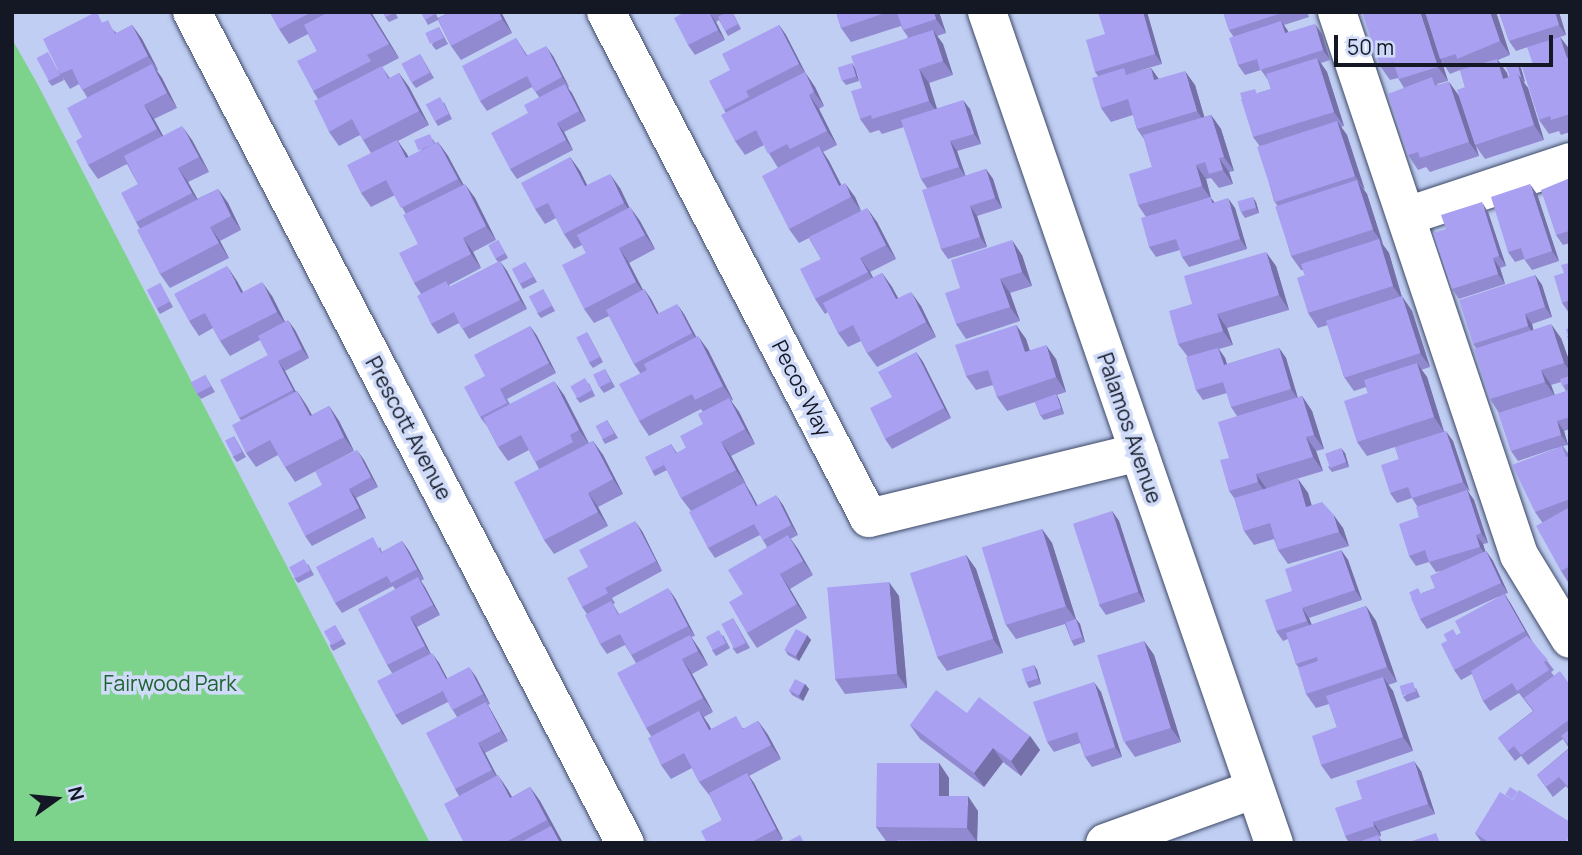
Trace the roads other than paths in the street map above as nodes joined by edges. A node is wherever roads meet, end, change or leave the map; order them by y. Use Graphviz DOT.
graph roads {
  1 [pos="192,12"];
  2 [pos="606,12"];
  3 [pos="987,12"];
  4 [pos="1339,13"];
  5 [pos="1570,162"];
  6 [pos="1407,216"];
  7 [pos="1139,452"];
  8 [pos="1570,639"];
  9 [pos="1255,789"];
  10 [pos="625,843"];
  11 [pos="1105,843"];
  12 [pos="1274,843"];
  1 -- 10 [label="street, Prescott Avenue"];
  2 -- 7 [label="street, Pecos Way"];
  3 -- 7 [label="street, Palamos Avenue"];
  4 -- 6 [label="street"];
  5 -- 6 [label="street"];
  6 -- 8 [label="street"];
  7 -- 9 [label="street, Palamos Avenue"];
  9 -- 11 [label="street"];
  9 -- 12 [label="street, Palamos Avenue"];
}
